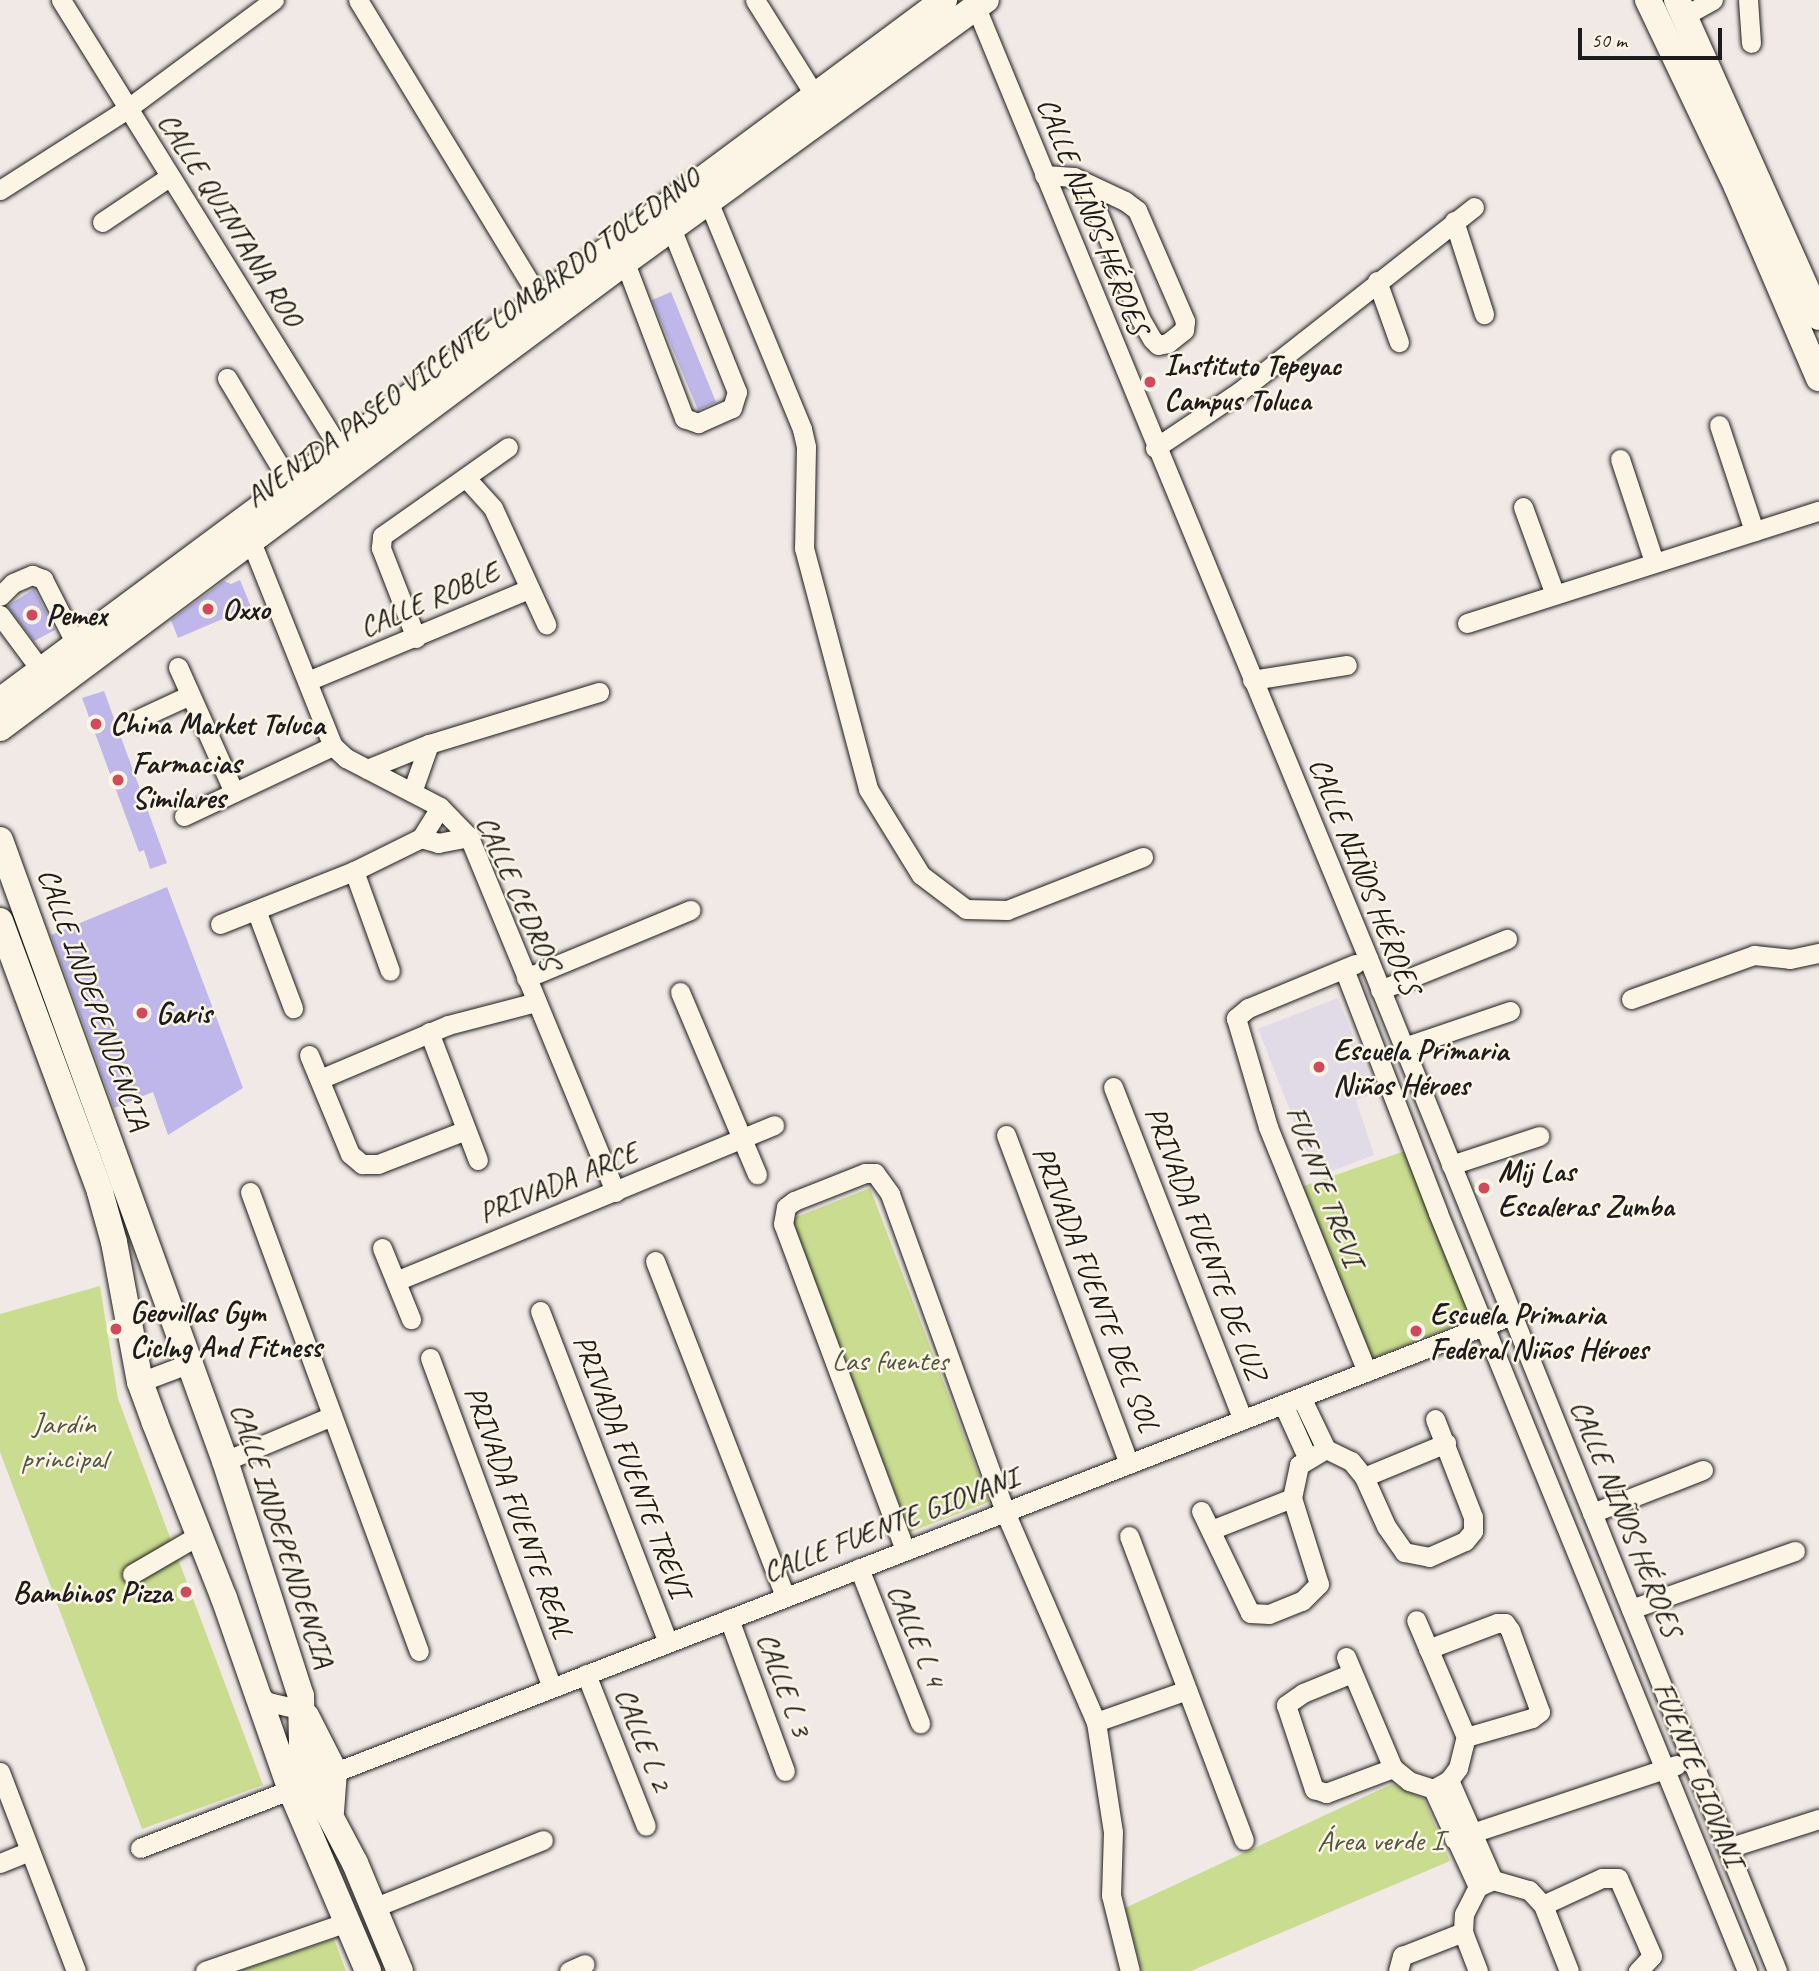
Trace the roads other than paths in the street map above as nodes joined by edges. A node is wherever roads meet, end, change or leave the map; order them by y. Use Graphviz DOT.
graph roads {
  1 [pos="61,0"];
  2 [pos="274,0"];
  3 [pos="358,0"];
  4 [pos="755,0"];
  5 [pos="944,0"];
  6 [pos="1648,0"];
  7 [pos="1713,0"];
  8 [pos="1748,0"];
  9 [pos="978,2"];
  10 [pos="1681,8"];
  11 [pos="1751,43"];
  12 [pos="814,94"];
  13 [pos="127,109"];
  14 [pos="1044,175"];
  15 [pos="169,177"];
  16 [pos="1086,183"];
  17 [pos="0,190"];
  18 [pos="704,192"];
  19 [pos="1474,207"];
  20 [pos="667,218"];
  21 [pos="1454,221"];
  22 [pos="102,222"];
  23 [pos="621,252"];
  24 [pos="1377,281"];
  25 [pos="540,299"];
  26 [pos="1484,314"];
  27 [pos="1819,317"];
  28 [pos="1398,342"];
  29 [pos="227,378"];
  30 [pos="1819,378"];
  31 [pos="1719,425"];
  32 [pos="508,447"];
  33 [pos="1155,448"];
  34 [pos="346,459"];
  35 [pos="1620,459"];
  36 [pos="466,478"];
  37 [pos="291,485"];
  38 [pos="1523,507"];
  39 [pos="1819,511"];
  40 [pos="247,530"];
  41 [pos="1754,531"];
  42 [pos="1654,562"];
  43 [pos="529,589"];
  44 [pos="1554,592"];
  45 [pos="0,596"];
  46 [pos="0,615"];
  47 [pos="1467,623"];
  48 [pos="546,624"];
  49 [pos="416,638"];
  50 [pos="81,653"];
  51 [pos="1347,665"];
  52 [pos="178,667"];
  53 [pos="47,679"];
  54 [pos="310,680"];
  55 [pos="1252,680"];
  56 [pos="599,692"];
  57 [pos="190,695"];
  58 [pos="0,701"];
  59 [pos="138,719"];
  60 [pos="0,728"];
  61 [pos="429,744"];
  62 [pos="333,746"];
  63 [pos="367,769"];
  64 [pos="233,792"];
  65 [pos="412,792"];
  66 [pos="440,807"];
  67 [pos="184,816"];
  68 [pos="469,837"];
  69 [pos="421,838"];
  70 [pos="0,840"];
  71 [pos="1143,857"];
  72 [pos="354,871"];
  73 [pos="256,910"];
  74 [pos="690,911"];
  75 [pos="0,921"];
  76 [pos="220,925"];
  77 [pos="1507,939"];
  78 [pos="1819,953"];
  79 [pos="1368,958"];
  80 [pos="1344,969"];
  81 [pos="390,971"];
  82 [pos="526,978"];
  83 [pos="1380,989"];
  84 [pos="680,992"];
  85 [pos="1631,999"];
  86 [pos="536,1002"];
  87 [pos="293,1008"];
  88 [pos="1510,1011"];
  89 [pos="429,1032"];
  90 [pos="1404,1047"];
  91 [pos="309,1055"];
  92 [pos="320,1080"];
  93 [pos="1113,1087"];
  94 [pos="774,1125"];
  95 [pos="466,1130"];
  96 [pos="1006,1135"];
  97 [pos="1539,1136"];
  98 [pos="741,1138"];
  99 [pos="478,1160"];
  100 [pos="1451,1165"];
  101 [pos="757,1174"];
  102 [pos="250,1192"];
  103 [pos="614,1192"];
  104 [pos="382,1248"];
  105 [pos="655,1261"];
  106 [pos="396,1281"];
  107 [pos="540,1311"];
  108 [pos="1512,1315"];
  109 [pos="411,1319"];
  110 [pos="1485,1327"];
  111 [pos="430,1358"];
  112 [pos="190,1363"];
  113 [pos="1367,1372"];
  114 [pos="140,1382"];
  115 [pos="1292,1401"];
  116 [pos="332,1416"];
  117 [pos="1436,1419"];
  118 [pos="1243,1420"];
  119 [pos="1446,1443"];
  120 [pos="1326,1448"];
  121 [pos="1307,1457"];
  122 [pos="225,1461"];
  123 [pos="1129,1464"];
  124 [pos="1703,1470"];
  125 [pos="1364,1477"];
  126 [pos="1292,1498"];
  127 [pos="1201,1511"];
  128 [pos="1005,1512"];
  129 [pos="1592,1513"];
  130 [pos="1211,1530"];
  131 [pos="199,1535"];
  132 [pos="1129,1536"];
  133 [pos="905,1550"];
  134 [pos="1795,1551"];
  135 [pos="859,1568"];
  136 [pos="132,1574"];
  137 [pos="785,1597"];
  138 [pos="1631,1609"];
  139 [pos="729,1619"];
  140 [pos="1416,1620"];
  141 [pos="668,1642"];
  142 [pos="1428,1649"];
  143 [pos="419,1651"];
  144 [pos="586,1674"];
  145 [pos="552,1687"];
  146 [pos="253,1689"];
  147 [pos="1188,1690"];
  148 [pos="303,1710"];
  149 [pos="1096,1722"];
  150 [pos="920,1723"];
  151 [pos="1466,1737"];
  152 [pos="1692,1758"];
  153 [pos="1393,1768"];
  154 [pos="1665,1768"];
  155 [pos="785,1771"];
  156 [pos="0,1772"];
  157 [pos="312,1780"];
  158 [pos="1441,1784"];
  159 [pos="1819,1819"];
  160 [pos="646,1826"];
  161 [pos="1463,1835"];
  162 [pos="543,1840"];
  163 [pos="1244,1840"];
  164 [pos="140,1848"];
  165 [pos="1728,1848"];
  166 [pos="30,1851"];
  167 [pos="0,1863"];
  168 [pos="1486,1883"];
  169 [pos="1543,1905"];
  170 [pos="373,1908"];
  171 [pos="347,1922"];
  172 [pos="1462,1933"];
  173 [pos="76,1971"];
  174 [pos="205,1971"];
  175 [pos="368,1971"];
  176 [pos="400,1971"];
  177 [pos="1130,1971"];
  178 [pos="1398,1971"];
  179 [pos="1478,1971"];
  180 [pos="1569,1971"];
  181 [pos="1638,1971"];
  182 [pos="1747,1971"];
  183 [pos="1777,1971"];
  1 -- 13 [label="street, CALLE QUINTANA ROO"];
  2 -- 13 [label="street"];
  3 -- 25 [label="street"];
  4 -- 12 [label="street"];
  5 -- 12 [label="main road, AVENIDA PASEO VICENTE LOMBARDO TOLEDANO"];
  6 -- 30 [label="main road"];
  7 -- 10 [label="street"];
  8 -- 11 [label="street"];
  9 -- 14 [label="street, CALLE NIÑOS HÉROES"];
  9 -- 18 [label="main road, AVENIDA PASEO VICENTE LOMBARDO TOLEDANO"];
  10 -- 27 [label="main road"];
  12 -- 18 [label="main road, AVENIDA PASEO VICENTE LOMBARDO TOLEDANO"];
  13 -- 15 [label="street, CALLE QUINTANA ROO"];
  13 -- 17 [label="street"];
  14 -- 16 [label="street"];
  14 -- 33 [label="street, CALLE NIÑOS HÉROES"];
  15 -- 22 [label="street"];
  15 -- 34 [label="street, CALLE QUINTANA ROO"];
  16 -- 16 [label="street"];
  18 -- 20 [label="main road, AVENIDA PASEO VICENTE LOMBARDO TOLEDANO"];
  18 -- 71 [label="street"];
  19 -- 21 [label="street"];
  20 -- 23 [label="main road, AVENIDA PASEO VICENTE LOMBARDO TOLEDANO"];
  20 -- 23 [label="street"];
  21 -- 24 [label="street"];
  21 -- 26 [label="street"];
  23 -- 25 [label="main road, AVENIDA PASEO VICENTE LOMBARDO TOLEDANO"];
  23 -- 34 [label="main road, AVENIDA PASEO VICENTE LOMBARDO TOLEDANO"];
  24 -- 28 [label="street"];
  24 -- 33 [label="street"];
  25 -- 34 [label="main road, AVENIDA PASEO VICENTE LOMBARDO TOLEDANO"];
  29 -- 37 [label="street"];
  31 -- 41 [label="street"];
  32 -- 36 [label="street"];
  33 -- 55 [label="street, CALLE NIÑOS HÉROES"];
  34 -- 37 [label="main road, AVENIDA PASEO VICENTE LOMBARDO TOLEDANO"];
  34 -- 40 [label="main road, AVENIDA PASEO VICENTE LOMBARDO TOLEDANO"];
  35 -- 42 [label="street"];
  36 -- 43 [label="street, CALLE ROBLE"];
  36 -- 49 [label="street"];
  37 -- 40 [label="main road, AVENIDA PASEO VICENTE LOMBARDO TOLEDANO"];
  38 -- 44 [label="street"];
  39 -- 41 [label="street"];
  40 -- 50 [label="main road, AVENIDA PASEO VICENTE LOMBARDO TOLEDANO"];
  40 -- 54 [label="street"];
  41 -- 42 [label="street"];
  42 -- 44 [label="street"];
  43 -- 48 [label="street"];
  43 -- 49 [label="street, CALLE ROBLE"];
  44 -- 47 [label="street"];
  45 -- 50 [label="street"];
  46 -- 53 [label="street"];
  49 -- 54 [label="street, CALLE ROBLE"];
  50 -- 53 [label="main road, AVENIDA PASEO VICENTE LOMBARDO TOLEDANO"];
  51 -- 55 [label="street"];
  52 -- 57 [label="street"];
  53 -- 58 [label="main road, AVENIDA PASEO VICENTE LOMBARDO TOLEDANO"];
  53 -- 60 [label="main road, AVENIDA PASEO VICENTE LOMBARDO TOLEDANO"];
  54 -- 62 [label="street"];
  55 -- 79 [label="street, CALLE NIÑOS HÉROES"];
  56 -- 61 [label="street"];
  57 -- 59 [label="street"];
  57 -- 64 [label="street"];
  61 -- 63 [label="street"];
  61 -- 65 [label="street"];
  62 -- 63 [label="street, CALLE CEDROS"];
  62 -- 64 [label="street"];
  63 -- 65 [label="street, CALLE CEDROS"];
  64 -- 67 [label="street"];
  65 -- 66 [label="street, CALLE CEDROS"];
  66 -- 68 [label="street, CALLE CEDROS"];
  66 -- 69 [label="street"];
  68 -- 69 [label="street"];
  68 -- 82 [label="street, CALLE CEDROS"];
  69 -- 72 [label="street"];
  70 -- 112 [label="main road, CALLE INDEPENDENCIA"];
  72 -- 73 [label="street"];
  72 -- 81 [label="street"];
  73 -- 76 [label="street"];
  73 -- 87 [label="street"];
  74 -- 82 [label="street"];
  75 -- 114 [label="main road, CALLE INDEPENDENCIA"];
  77 -- 83 [label="street"];
  78 -- 85 [label="street"];
  79 -- 80 [label="street"];
  79 -- 83 [label="street, CALLE NIÑOS HÉROES"];
  80 -- 110 [label="street, FUENTE GIOVANI"];
  80 -- 113 [label="street, FUENTE TREVI"];
  82 -- 86 [label="street, CALLE CEDROS"];
  83 -- 90 [label="street, CALLE NIÑOS HÉROES"];
  84 -- 98 [label="street"];
  86 -- 89 [label="street"];
  86 -- 103 [label="street, CALLE CEDROS"];
  88 -- 90 [label="street"];
  89 -- 92 [label="street"];
  89 -- 95 [label="street"];
  90 -- 100 [label="street, CALLE NIÑOS HÉROES"];
  91 -- 92 [label="street"];
  92 -- 95 [label="street"];
  93 -- 118 [label="street, PRIVADA FUENTE DE LUZ"];
  94 -- 98 [label="street, PRIVADA ARCE"];
  95 -- 99 [label="street"];
  96 -- 123 [label="street, PRIVADA FUENTE DEL SOL"];
  97 -- 100 [label="street"];
  98 -- 101 [label="street"];
  98 -- 103 [label="street, PRIVADA ARCE"];
  100 -- 108 [label="street, CALLE NIÑOS HÉROES"];
  102 -- 116 [label="street"];
  103 -- 106 [label="street, PRIVADA ARCE"];
  104 -- 106 [label="street"];
  105 -- 137 [label="street"];
  106 -- 109 [label="street"];
  107 -- 141 [label="street, PRIVADA FUENTE TREVI"];
  108 -- 110 [label="street, CALLE FUENTE GIOVANI"];
  108 -- 129 [label="street, CALLE NIÑOS HÉROES"];
  110 -- 113 [label="street, CALLE FUENTE GIOVANI"];
  110 -- 154 [label="street, FUENTE GIOVANI"];
  111 -- 145 [label="street, PRIVADA FUENTE REAL"];
  112 -- 114 [label="street"];
  112 -- 122 [label="main road, CALLE INDEPENDENCIA"];
  113 -- 115 [label="street, CALLE FUENTE GIOVANI"];
  114 -- 131 [label="main road, CALLE INDEPENDENCIA"];
  115 -- 118 [label="street, CALLE FUENTE GIOVANI"];
  115 -- 120 [label="street"];
  115 -- 121 [label="street"];
  116 -- 122 [label="street"];
  116 -- 143 [label="street"];
  117 -- 119 [label="street"];
  118 -- 123 [label="street, CALLE FUENTE GIOVANI"];
  119 -- 125 [label="street"];
  119 -- 125 [label="street"];
  120 -- 121 [label="street"];
  120 -- 125 [label="street"];
  121 -- 126 [label="street"];
  122 -- 148 [label="main road, CALLE INDEPENDENCIA"];
  123 -- 128 [label="street, CALLE FUENTE GIOVANI"];
  124 -- 129 [label="street"];
  126 -- 130 [label="street"];
  126 -- 130 [label="street"];
  127 -- 130 [label="street"];
  128 -- 133 [label="street, CALLE FUENTE GIOVANI"];
  128 -- 133 [label="street"];
  128 -- 149 [label="street"];
  129 -- 138 [label="street, CALLE NIÑOS HÉROES"];
  131 -- 136 [label="street"];
  131 -- 146 [label="main road, CALLE INDEPENDENCIA"];
  132 -- 147 [label="street"];
  133 -- 135 [label="street, CALLE FUENTE GIOVANI"];
  134 -- 138 [label="street"];
  135 -- 137 [label="street, CALLE FUENTE GIOVANI"];
  135 -- 150 [label="street, CALLE L 4"];
  137 -- 139 [label="street, CALLE FUENTE GIOVANI"];
  138 -- 152 [label="street, CALLE NIÑOS HÉROES"];
  139 -- 141 [label="street, CALLE FUENTE GIOVANI"];
  139 -- 155 [label="street, CALLE L 3"];
  140 -- 142 [label="street"];
  141 -- 144 [label="street, CALLE FUENTE GIOVANI"];
  142 -- 151 [label="street"];
  142 -- 151 [label="street"];
  144 -- 145 [label="street, CALLE FUENTE GIOVANI"];
  144 -- 160 [label="street, CALLE L 2"];
  145 -- 157 [label="street, CALLE FUENTE GIOVANI"];
  146 -- 148 [label="street"];
  146 -- 157 [label="main road, CALLE INDEPENDENCIA"];
  147 -- 149 [label="street"];
  147 -- 163 [label="street"];
  148 -- 157 [label="main road, CALLE INDEPENDENCIA"];
  149 -- 177 [label="street"];
  151 -- 158 [label="street"];
  152 -- 154 [label="street"];
  152 -- 165 [label="street, CALLE NIÑOS HÉROES"];
  153 -- 153 [label="street"];
  153 -- 158 [label="street"];
  154 -- 161 [label="street"];
  154 -- 182 [label="street, FUENTE GIOVANI"];
  156 -- 166 [label="street"];
  157 -- 164 [label="street, CALLE FUENTE GIOVANI"];
  157 -- 170 [label="main road, CALLE INDEPENDENCIA"];
  157 -- 171 [label="main road, CALLE INDEPENDENCIA"];
  158 -- 161 [label="street"];
  159 -- 165 [label="street"];
  161 -- 168 [label="street"];
  162 -- 170 [label="street"];
  165 -- 183 [label="street, CALLE NIÑOS HÉROES"];
  166 -- 167 [label="street"];
  166 -- 173 [label="street"];
  168 -- 169 [label="street"];
  168 -- 172 [label="street"];
  169 -- 180 [label="street"];
  169 -- 181 [label="street"];
  170 -- 176 [label="main road, CALLE INDEPENDENCIA"];
  171 -- 174 [label="street"];
  171 -- 175 [label="main road, CALLE INDEPENDENCIA"];
  172 -- 178 [label="street"];
  172 -- 179 [label="street"];
}
